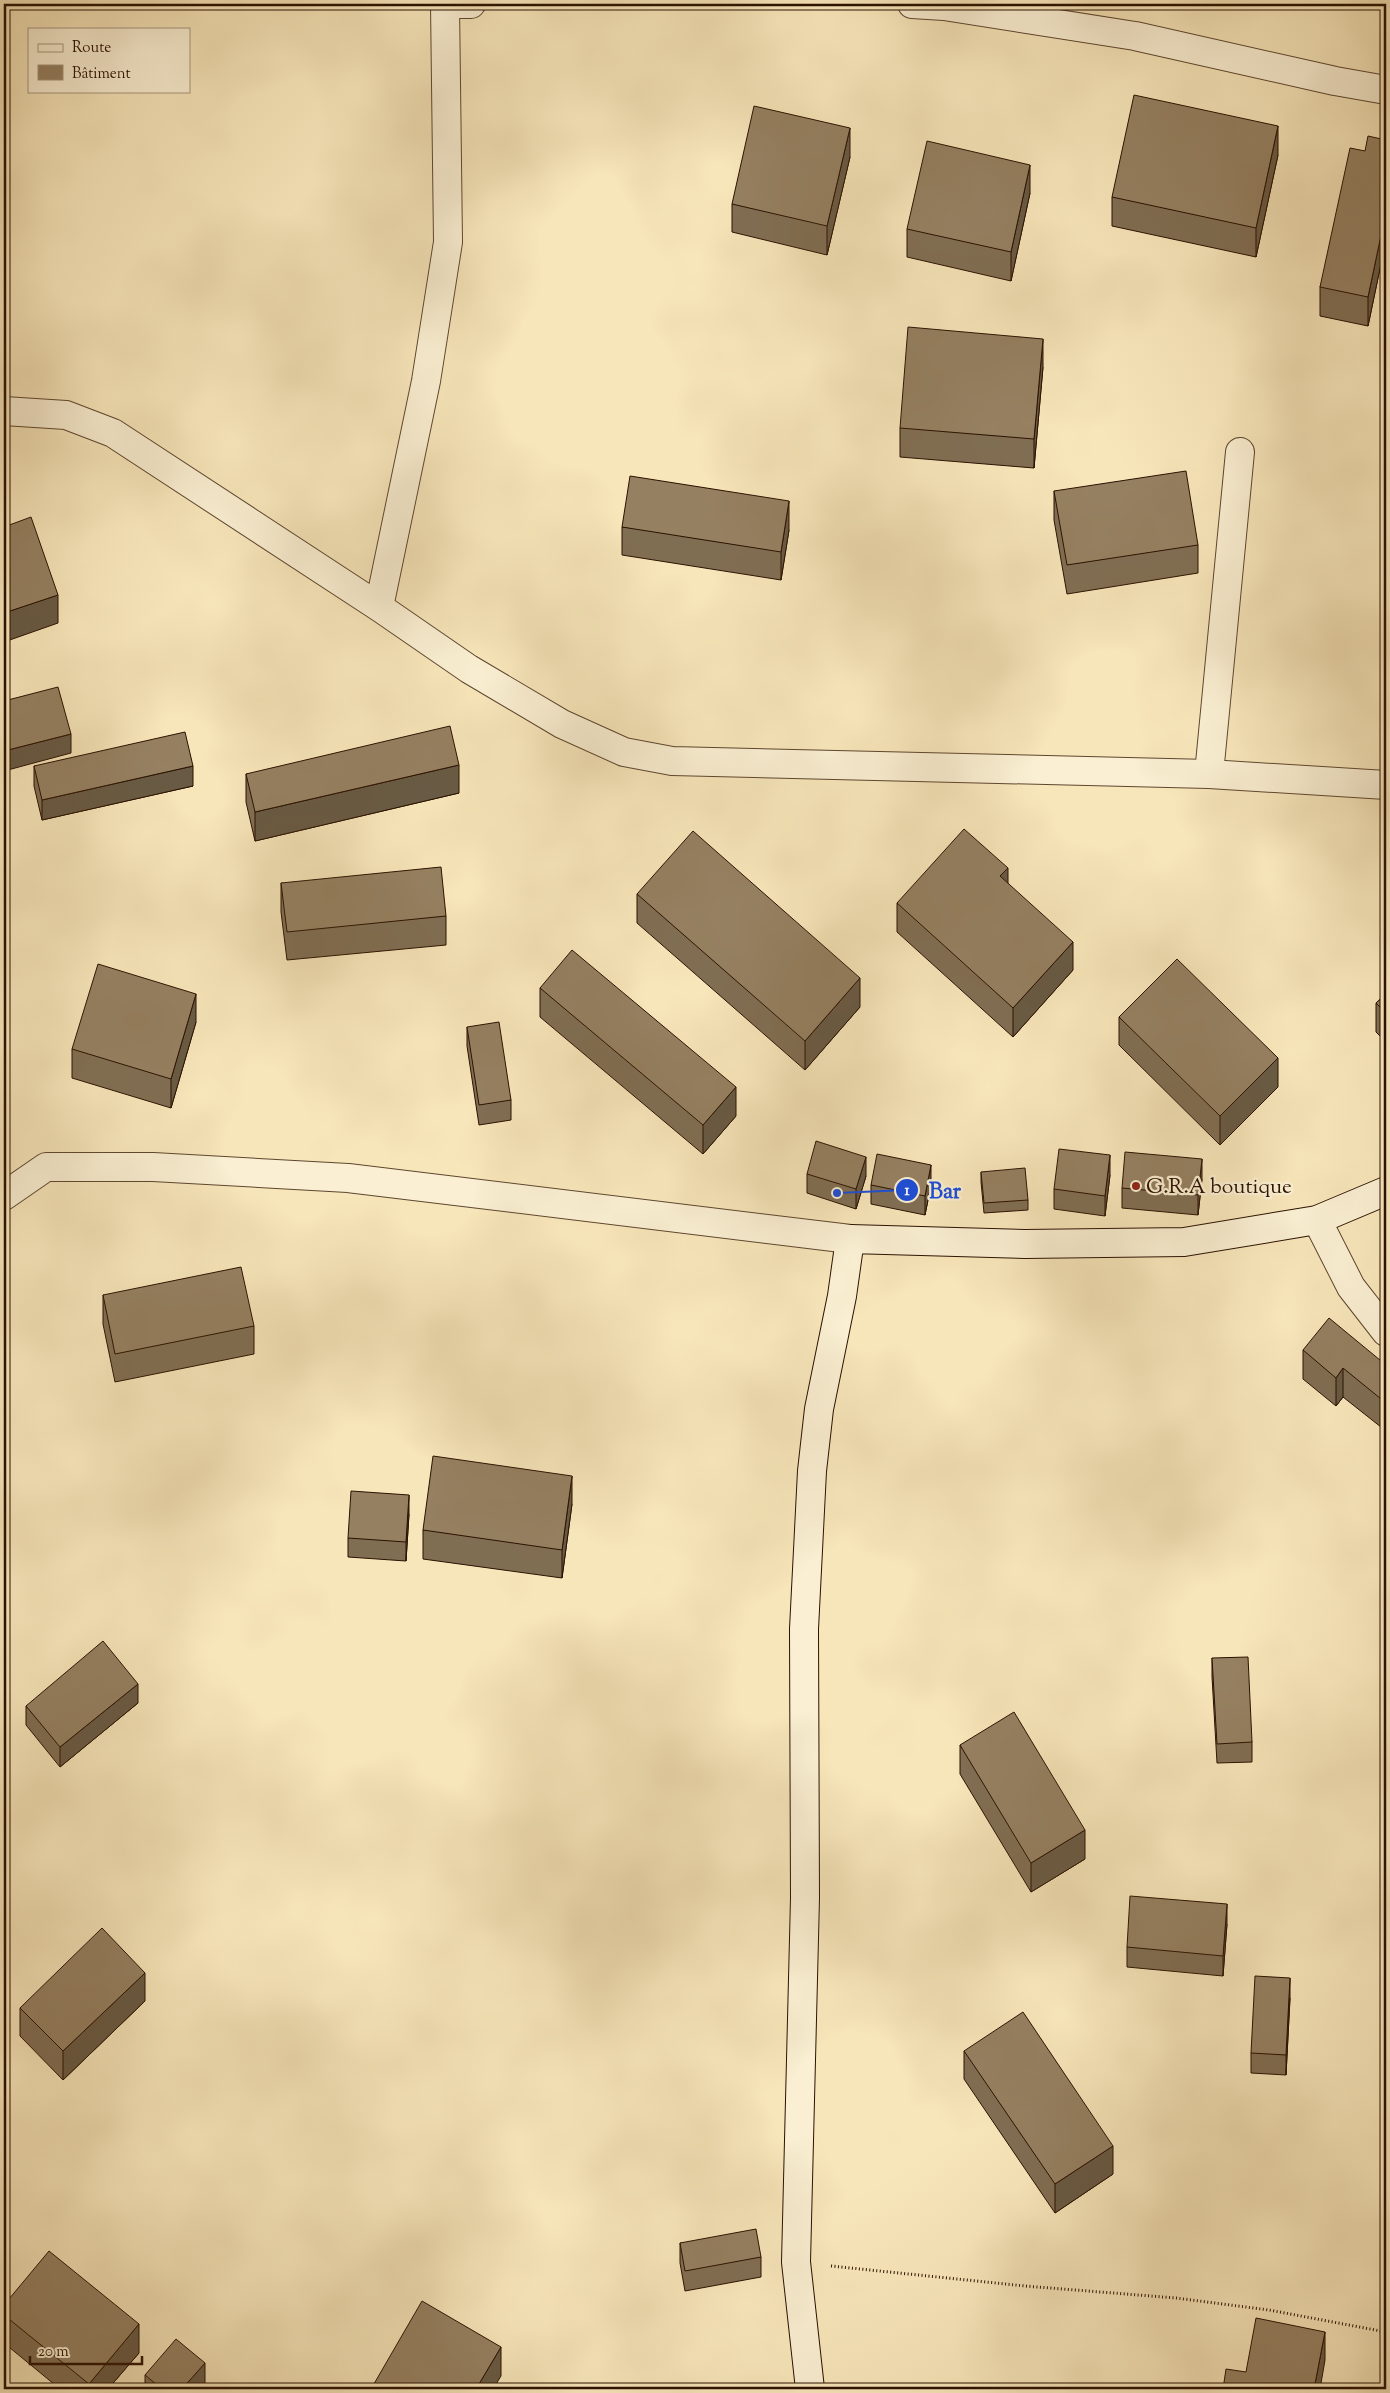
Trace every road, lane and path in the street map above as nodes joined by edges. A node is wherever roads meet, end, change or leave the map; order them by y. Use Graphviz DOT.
graph roads {
  1 [pos="445,4"];
  2 [pos="471,4"];
  3 [pos="912,4"];
  4 [pos="1386,90"];
  5 [pos="4,412"];
  6 [pos="1240,452"];
  7 [pos="379,607"];
  8 [pos="1209,774"];
  9 [pos="1386,785"];
  10 [pos="1386,1190"];
  11 [pos="4,1196"];
  12 [pos="1317,1220"];
  13 [pos="850,1239"];
  14 [pos="1386,1332"];
  15 [pos="796,2262"];
  16 [pos="1386,2332"];
  17 [pos="810,2389"];
  1 -- 2 [label="street"];
  1 -- 7 [label="street"];
  3 -- 4 [label="street"];
  5 -- 7 [label="street"];
  6 -- 8 [label="street"];
  7 -- 8 [label="street"];
  8 -- 9 [label="street"];
  10 -- 12 [label="street"];
  11 -- 13 [label="street"];
  12 -- 13 [label="street"];
  12 -- 14 [label="street"];
  13 -- 15 [label="street"];
  15 -- 16 [label="path"];
  15 -- 17 [label="street"];
}
